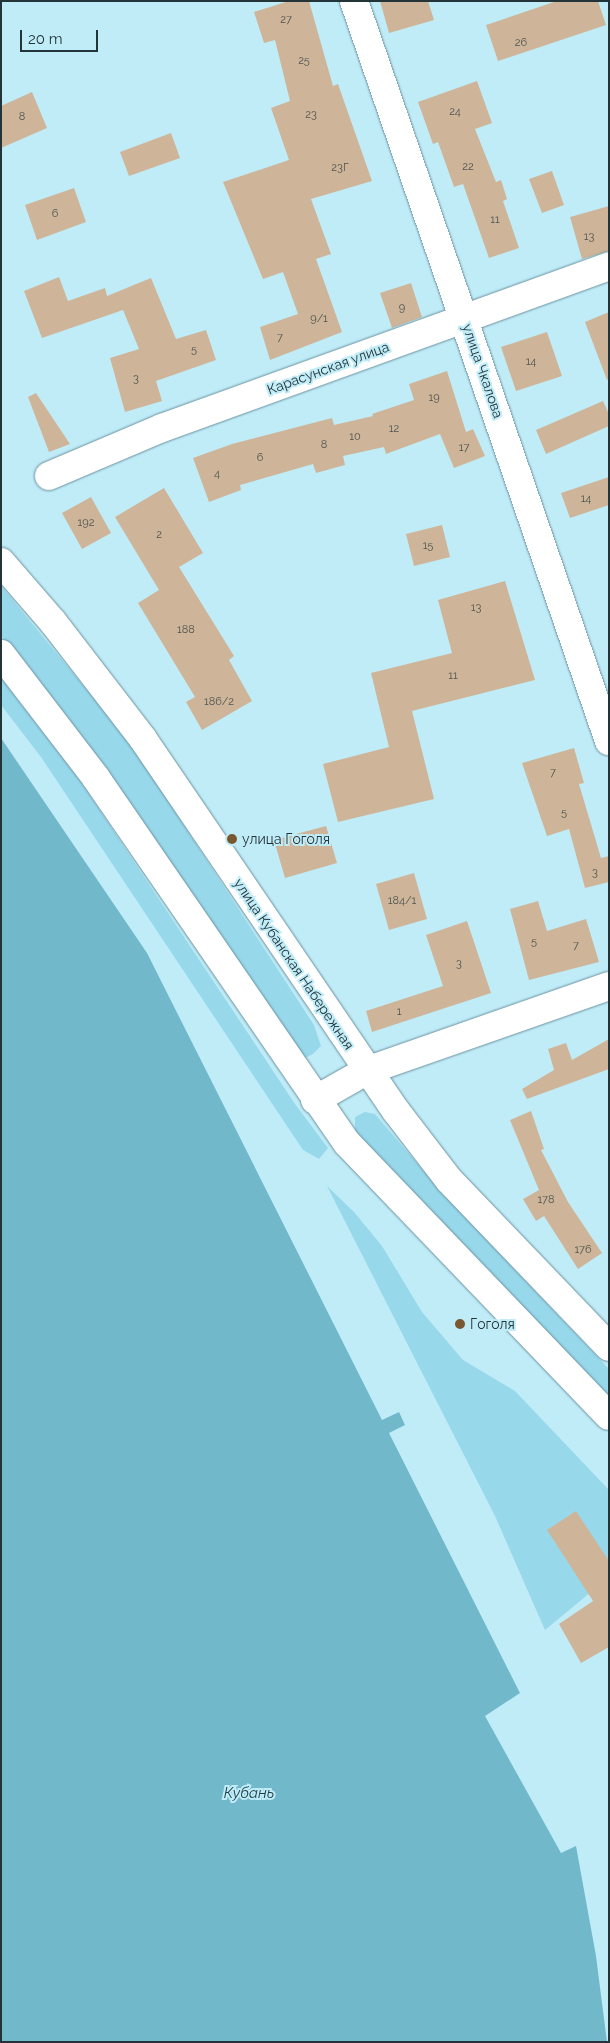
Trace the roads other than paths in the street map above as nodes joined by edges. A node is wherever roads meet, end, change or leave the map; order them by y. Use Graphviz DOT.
graph roads {
  1 [pos="354,1"];
  2 [pos="609,266"];
  3 [pos="465,318"];
  4 [pos="49,476"];
  5 [pos="1,562"];
  6 [pos="1,654"];
  7 [pos="609,741"];
  8 [pos="609,986"];
  9 [pos="366,1071"];
  10 [pos="316,1100"];
  11 [pos="609,1347"];
  12 [pos="609,1416"];
  1 -- 3 [label="main road, улица Чкалова"];
  2 -- 3 [label="main road, Карасунская улица"];
  3 -- 4 [label="main road, Карасунская улица"];
  3 -- 7 [label="main road, улица Чкалова"];
  5 -- 9 [label="main road, улица Кубанская Набережная"];
  6 -- 10 [label="main road"];
  8 -- 9 [label="main road"];
  9 -- 10 [label="main road"];
  9 -- 11 [label="main road, улица Кубанская Набережная"];
  10 -- 12 [label="main road"];
}
